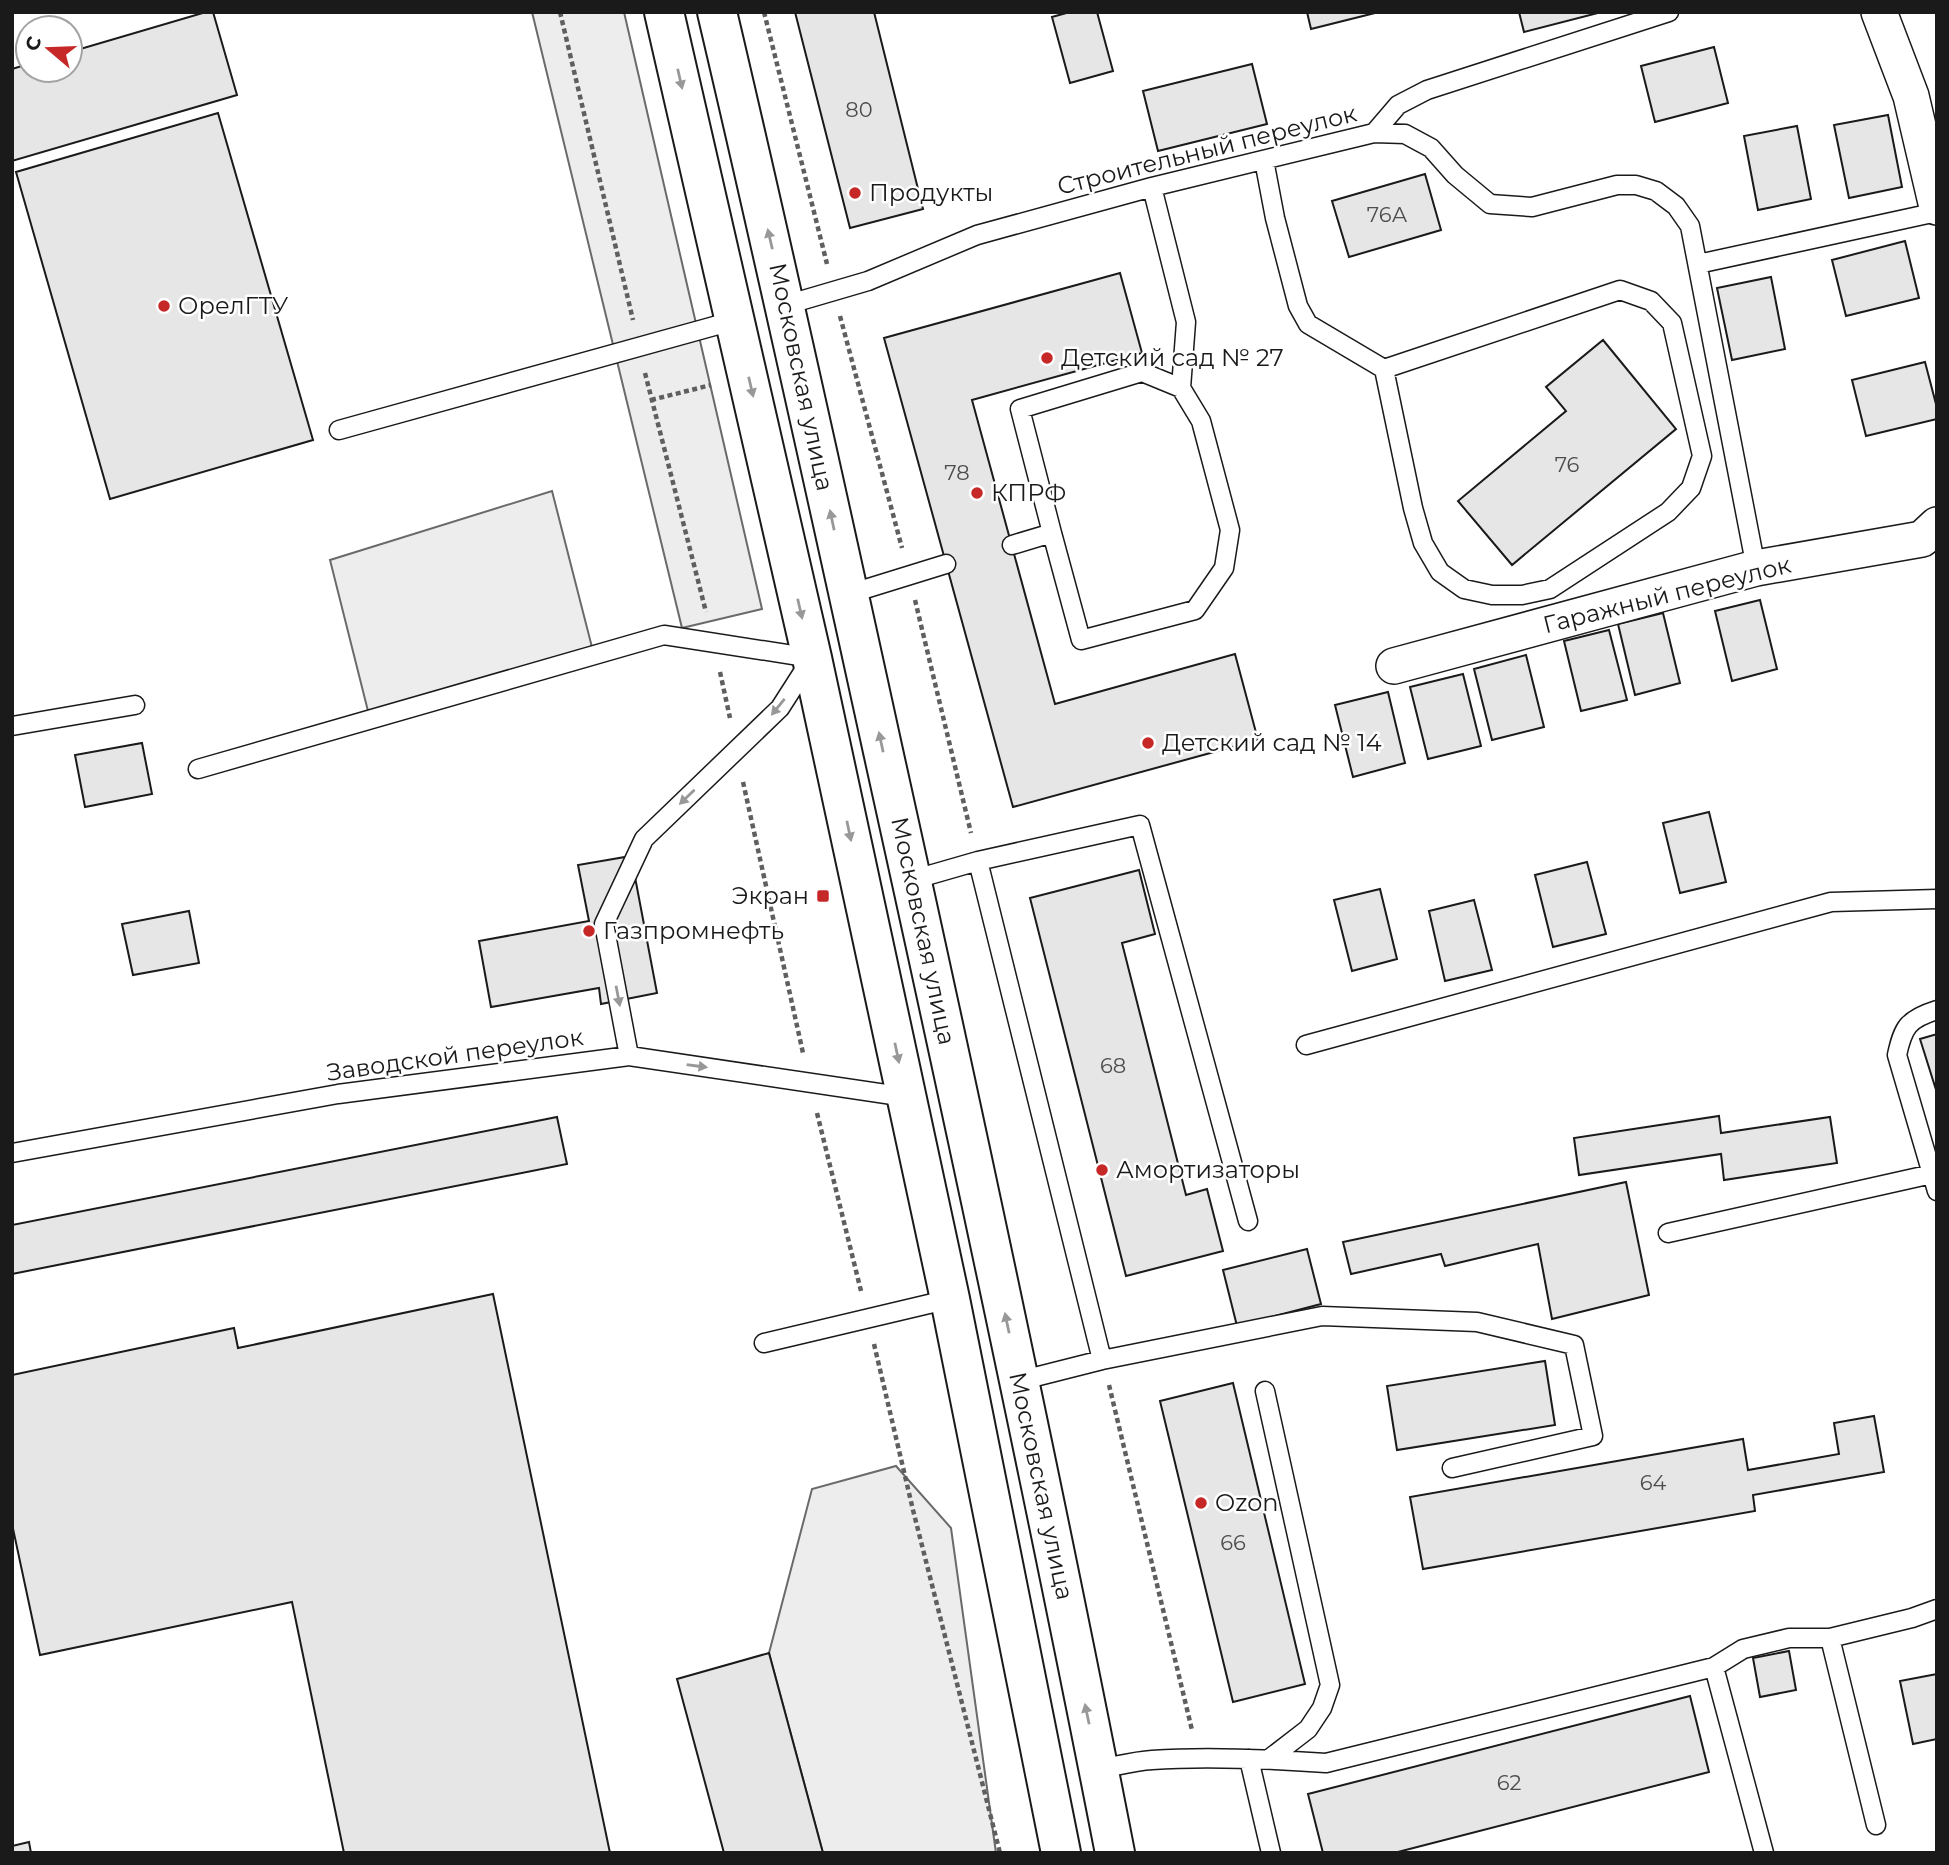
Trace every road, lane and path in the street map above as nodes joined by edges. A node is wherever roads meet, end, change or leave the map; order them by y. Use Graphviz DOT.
graph roads {
  1 [pos="664,12"];
  2 [pos="717,12"];
  3 [pos="764,12"];
  4 [pos="1669,12"];
  5 [pos="1879,12"];
  6 [pos="1374,133"];
  7 [pos="1264,160"];
  8 [pos="1152,187"];
  9 [pos="1937,209"];
  10 [pos="1698,264"];
  11 [pos="834,291"];
  12 [pos="786,305"];
  13 [pos="736,320"];
  14 [pos="1384,369"];
  15 [pos="713,385"];
  16 [pos="1181,388"];
  17 [pos="651,400"];
  18 [pos="339,430"];
  19 [pos="1937,525"];
  20 [pos="1052,533"];
  21 [pos="1012,545"];
  22 [pos="946,564"];
  23 [pos="1756,568"];
  24 [pos="909,575"];
  25 [pos="849,594"];
  26 [pos="714,643"];
  27 [pos="811,658"];
  28 [pos="1394,666"];
  29 [pos="135,705"];
  30 [pos="12,726"];
  31 [pos="736,750"];
  32 [pos="198,769"];
  33 [pos="978,862"];
  34 [pos="912,880"];
  35 [pos="1937,899"];
  36 [pos="1937,1010"];
  37 [pos="1306,1045"];
  38 [pos="629,1056"];
  39 [pos="906,1097"];
  40 [pos="12,1153"];
  41 [pos="1934,1182"];
  42 [pos="1248,1221"];
  43 [pos="1668,1233"];
  44 [pos="950,1299"];
  45 [pos="764,1343"];
  46 [pos="1102,1360"];
  47 [pos="1019,1381"];
  48 [pos="1265,1391"];
  49 [pos="1452,1468"];
  50 [pos="1937,1609"];
  51 [pos="1830,1638"];
  52 [pos="1714,1667"];
  53 [pos="1199,1758"];
  54 [pos="1249,1759"];
  55 [pos="1269,1759"];
  56 [pos="1099,1769"];
  57 [pos="1875,1825"];
  58 [pos="1061,1853"];
  59 [pos="1115,1853"];
  60 [pos="1271,1853"];
  61 [pos="1764,1853"];
  1 -- 13 [label="main road, Московская улица, one-way"];
  12 -- 2 [label="main road, Московская улица, one-way"];
  3 -- 11 [label="path"];
  4 -- 6 [label="lane, Строительный переулок"];
  5 -- 9 [label="street"];
  6 -- 7 [label="lane, Строительный переулок"];
  6 -- 10 [label="lane"];
  7 -- 8 [label="lane, Строительный переулок"];
  7 -- 14 [label="lane"];
  8 -- 11 [label="lane, Строительный переулок"];
  8 -- 16 [label="lane"];
  9 -- 10 [label="lane"];
  10 -- 23 [label="lane"];
  11 -- 12 [label="lane, Строительный переулок"];
  11 -- 24 [label="path"];
  12 -- 13 [label="main road"];
  25 -- 12 [label="main road, Московская улица, one-way"];
  13 -- 18 [label="lane"];
  13 -- 27 [label="main road, Московская улица, one-way"];
  14 -- 14 [label="lane"];
  15 -- 17 [label="path"];
  16 -- 20 [label="lane"];
  16 -- 20 [label="lane"];
  19 -- 23 [label="street, Гаражный переулок"];
  20 -- 21 [label="lane"];
  22 -- 24 [label="lane"];
  23 -- 28 [label="street, Гаражный переулок"];
  24 -- 25 [label="lane"];
  24 -- 33 [label="path"];
  34 -- 25 [label="main road, Московская улица, one-way"];
  26 -- 27 [label="lane"];
  26 -- 31 [label="path"];
  26 -- 32 [label="lane"];
  27 -- 31 [label="lane, one-way"];
  27 -- 39 [label="main road, Московская улица, one-way"];
  29 -- 30 [label="lane"];
  31 -- 38 [label="lane, one-way"];
  33 -- 34 [label="lane"];
  33 -- 42 [label="lane"];
  33 -- 46 [label="lane"];
  47 -- 34 [label="main road, Московская улица, one-way"];
  35 -- 37 [label="lane"];
  36 -- 41 [label="lane"];
  38 -- 39 [label="lane, Заводской переулок, one-way"];
  38 -- 40 [label="lane, Заводской переулок"];
  39 -- 44 [label="main road, Московская улица"];
  41 -- 43 [label="lane"];
  44 -- 45 [label="lane"];
  44 -- 58 [label="main road, Московская улица"];
  46 -- 47 [label="lane"];
  46 -- 49 [label="lane"];
  46 -- 53 [label="path"];
  56 -- 47 [label="main road, Московская улица, one-way"];
  48 -- 55 [label="lane"];
  50 -- 51 [label="lane"];
  51 -- 52 [label="lane"];
  51 -- 57 [label="lane"];
  52 -- 55 [label="lane"];
  52 -- 61 [label="lane"];
  53 -- 54 [label="lane"];
  53 -- 56 [label="lane"];
  54 -- 55 [label="lane"];
  54 -- 60 [label="lane"];
  56 -- 59 [label="main road, Московская улица"];
}
